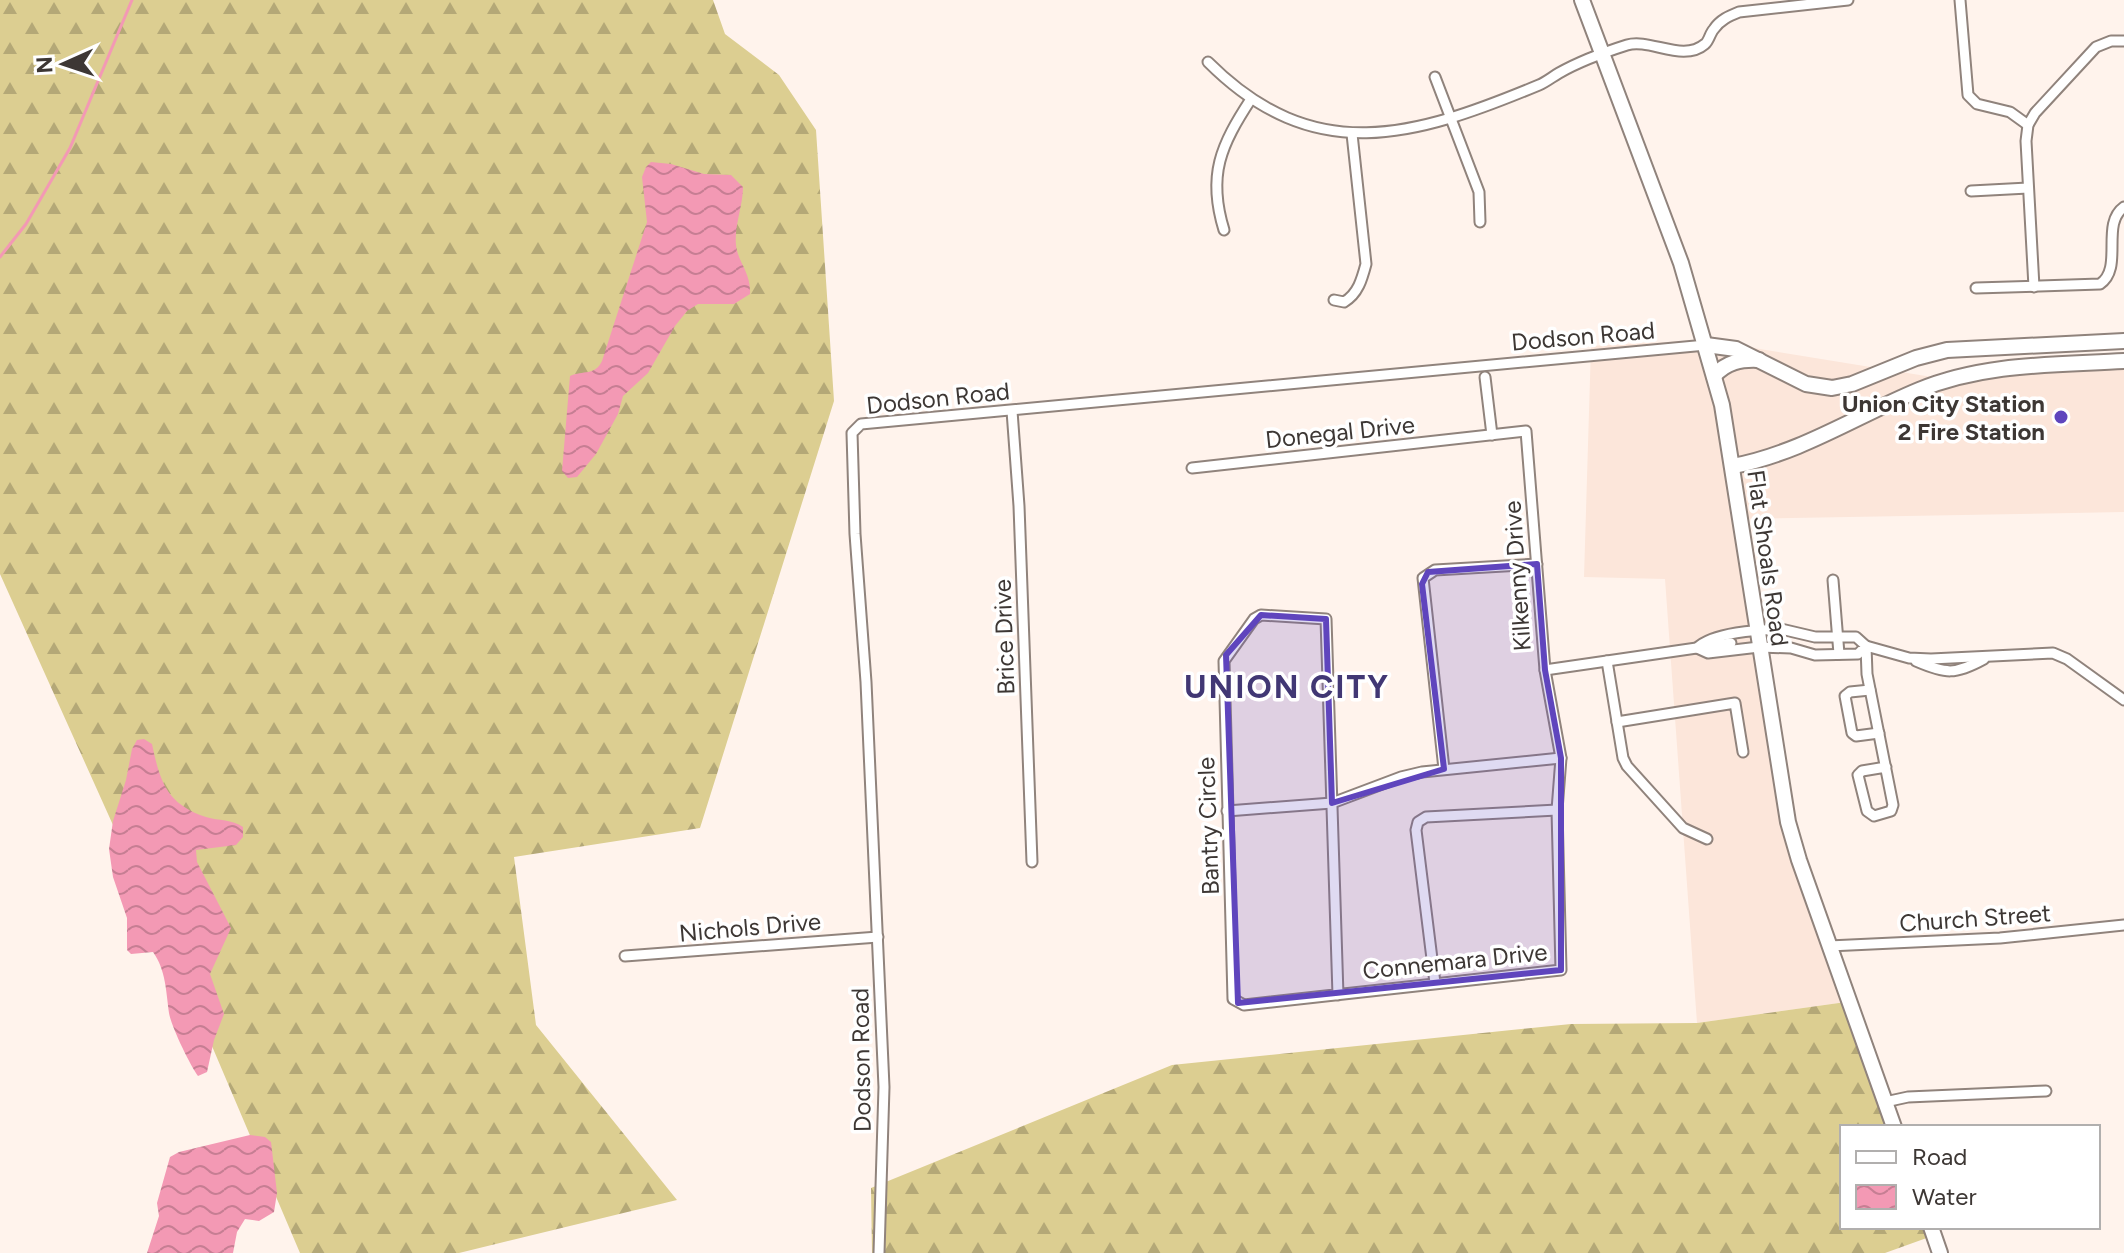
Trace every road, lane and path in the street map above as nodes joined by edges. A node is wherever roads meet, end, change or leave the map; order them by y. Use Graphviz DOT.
graph roads {
  1 [pos="1582,0"];
  2 [pos="1848,0"];
  3 [pos="1960,0"];
  4 [pos="1762,5"];
  5 [pos="2124,41"];
  6 [pos="1603,55"];
  7 [pos="1208,62"];
  8 [pos="1435,77"];
  9 [pos="1251,99"];
  10 [pos="1451,118"];
  11 [pos="2028,125"];
  12 [pos="1352,134"];
  13 [pos="2028,188"];
  14 [pos="1971,191"];
  15 [pos="2124,207"];
  16 [pos="1480,222"];
  17 [pos="1224,230"];
  18 [pos="2034,287"];
  19 [pos="1976,288"];
  20 [pos="1334,300"];
  21 [pos="2124,341"];
  22 [pos="1706,345"];
  23 [pos="1763,361"];
  24 [pos="2124,361"];
  25 [pos="1714,376"];
  26 [pos="1485,377"];
  27 [pos="1012,411"];
  28 [pos="1492,435"];
  29 [pos="1733,466"];
  30 [pos="1192,468"];
  31 [pos="1537,564"];
  32 [pos="1833,580"];
  33 [pos="1756,630"];
  34 [pos="1838,637"];
  35 [pos="1731,643"];
  36 [pos="1866,646"];
  37 [pos="1759,647"];
  38 [pos="1697,648"];
  39 [pos="1839,654"];
  40 [pos="1607,661"];
  41 [pos="1545,670"];
  42 [pos="1870,690"];
  43 [pos="2124,700"];
  44 [pos="1617,722"];
  45 [pos="1879,733"];
  46 [pos="1743,752"];
  47 [pos="1561,758"];
  48 [pos="1886,767"];
  49 [pos="1444,769"];
  50 [pos="1332,803"];
  51 [pos="1557,810"];
  52 [pos="1227,811"];
  53 [pos="1707,839"];
  54 [pos="1032,862"];
  55 [pos="2124,925"];
  56 [pos="878,937"];
  57 [pos="1829,946"];
  58 [pos="625,956"];
  59 [pos="1435,983"];
  60 [pos="1338,995"];
  61 [pos="2046,1091"];
  62 [pos="1885,1102"];
  63 [pos="1893,1125"];
  64 [pos="1932,1229"];
  65 [pos="879,1253"];
  66 [pos="1940,1253"];
  1 -- 6 [label="street, Flat Shoals Road"];
  2 -- 4 [label="street"];
  3 -- 11 [label="street"];
  4 -- 6 [label="street"];
  5 -- 11 [label="street"];
  6 -- 10 [label="street"];
  6 -- 22 [label="street, Flat Shoals Road"];
  7 -- 9 [label="street"];
  8 -- 10 [label="street"];
  9 -- 12 [label="street"];
  9 -- 17 [label="street"];
  10 -- 12 [label="street"];
  10 -- 16 [label="street"];
  11 -- 13 [label="street"];
  12 -- 20 [label="street"];
  13 -- 14 [label="street"];
  13 -- 18 [label="street"];
  15 -- 18 [label="street"];
  18 -- 19 [label="street"];
  21 -- 23 [label="street"];
  22 -- 23 [label="street"];
  22 -- 25 [label="street, Flat Shoals Road"];
  22 -- 27 [label="street, Dodson Road"];
  23 -- 25 [label="street"];
  24 -- 29 [label="street"];
  25 -- 29 [label="street, Flat Shoals Road"];
  26 -- 28 [label="street"];
  27 -- 54 [label="street, Brice Drive"];
  27 -- 56 [label="street, Dodson Road"];
  28 -- 30 [label="street, Donegal Drive"];
  28 -- 31 [label="street, Kilkenny Drive"];
  29 -- 33 [label="street, Flat Shoals Road"];
  31 -- 41 [label="street, Kilkenny Drive"];
  31 -- 49 [label="street"];
  32 -- 34 [label="street"];
  33 -- 34 [label="street"];
  33 -- 35 [label="street"];
  33 -- 37 [label="street, Flat Shoals Road"];
  34 -- 36 [label="street"];
  34 -- 39 [label="street"];
  35 -- 37 [label="street"];
  35 -- 38 [label="street"];
  35 -- 38 [label="street"];
  36 -- 39 [label="street"];
  36 -- 42 [label="street"];
  36 -- 43 [label="street"];
  37 -- 39 [label="street"];
  37 -- 57 [label="street, Flat Shoals Road"];
  38 -- 40 [label="street"];
  40 -- 41 [label="street"];
  40 -- 44 [label="street"];
  41 -- 47 [label="street, Kilkenny Drive"];
  42 -- 45 [label="street"];
  42 -- 45 [label="street"];
  44 -- 46 [label="street"];
  44 -- 53 [label="street"];
  45 -- 48 [label="street"];
  47 -- 49 [label="street"];
  47 -- 51 [label="street, Kilkenny Drive"];
  48 -- 48 [label="street"];
  49 -- 50 [label="street"];
  50 -- 52 [label="street"];
  50 -- 52 [label="street, Bantry Circle"];
  50 -- 60 [label="street, Bantry Circle"];
  51 -- 59 [label="street, Connemara Drive"];
  51 -- 59 [label="street"];
  52 -- 60 [label="street, Bantry Circle"];
  55 -- 57 [label="street, Church Street"];
  56 -- 58 [label="street, Nichols Drive"];
  56 -- 65 [label="street, Dodson Road"];
  57 -- 62 [label="street, Flat Shoals Road"];
  59 -- 60 [label="street, Connemara Drive"];
  61 -- 62 [label="street"];
  62 -- 63 [label="street, Flat Shoals Road"];
  64 -- 66 [label="street"];
}
